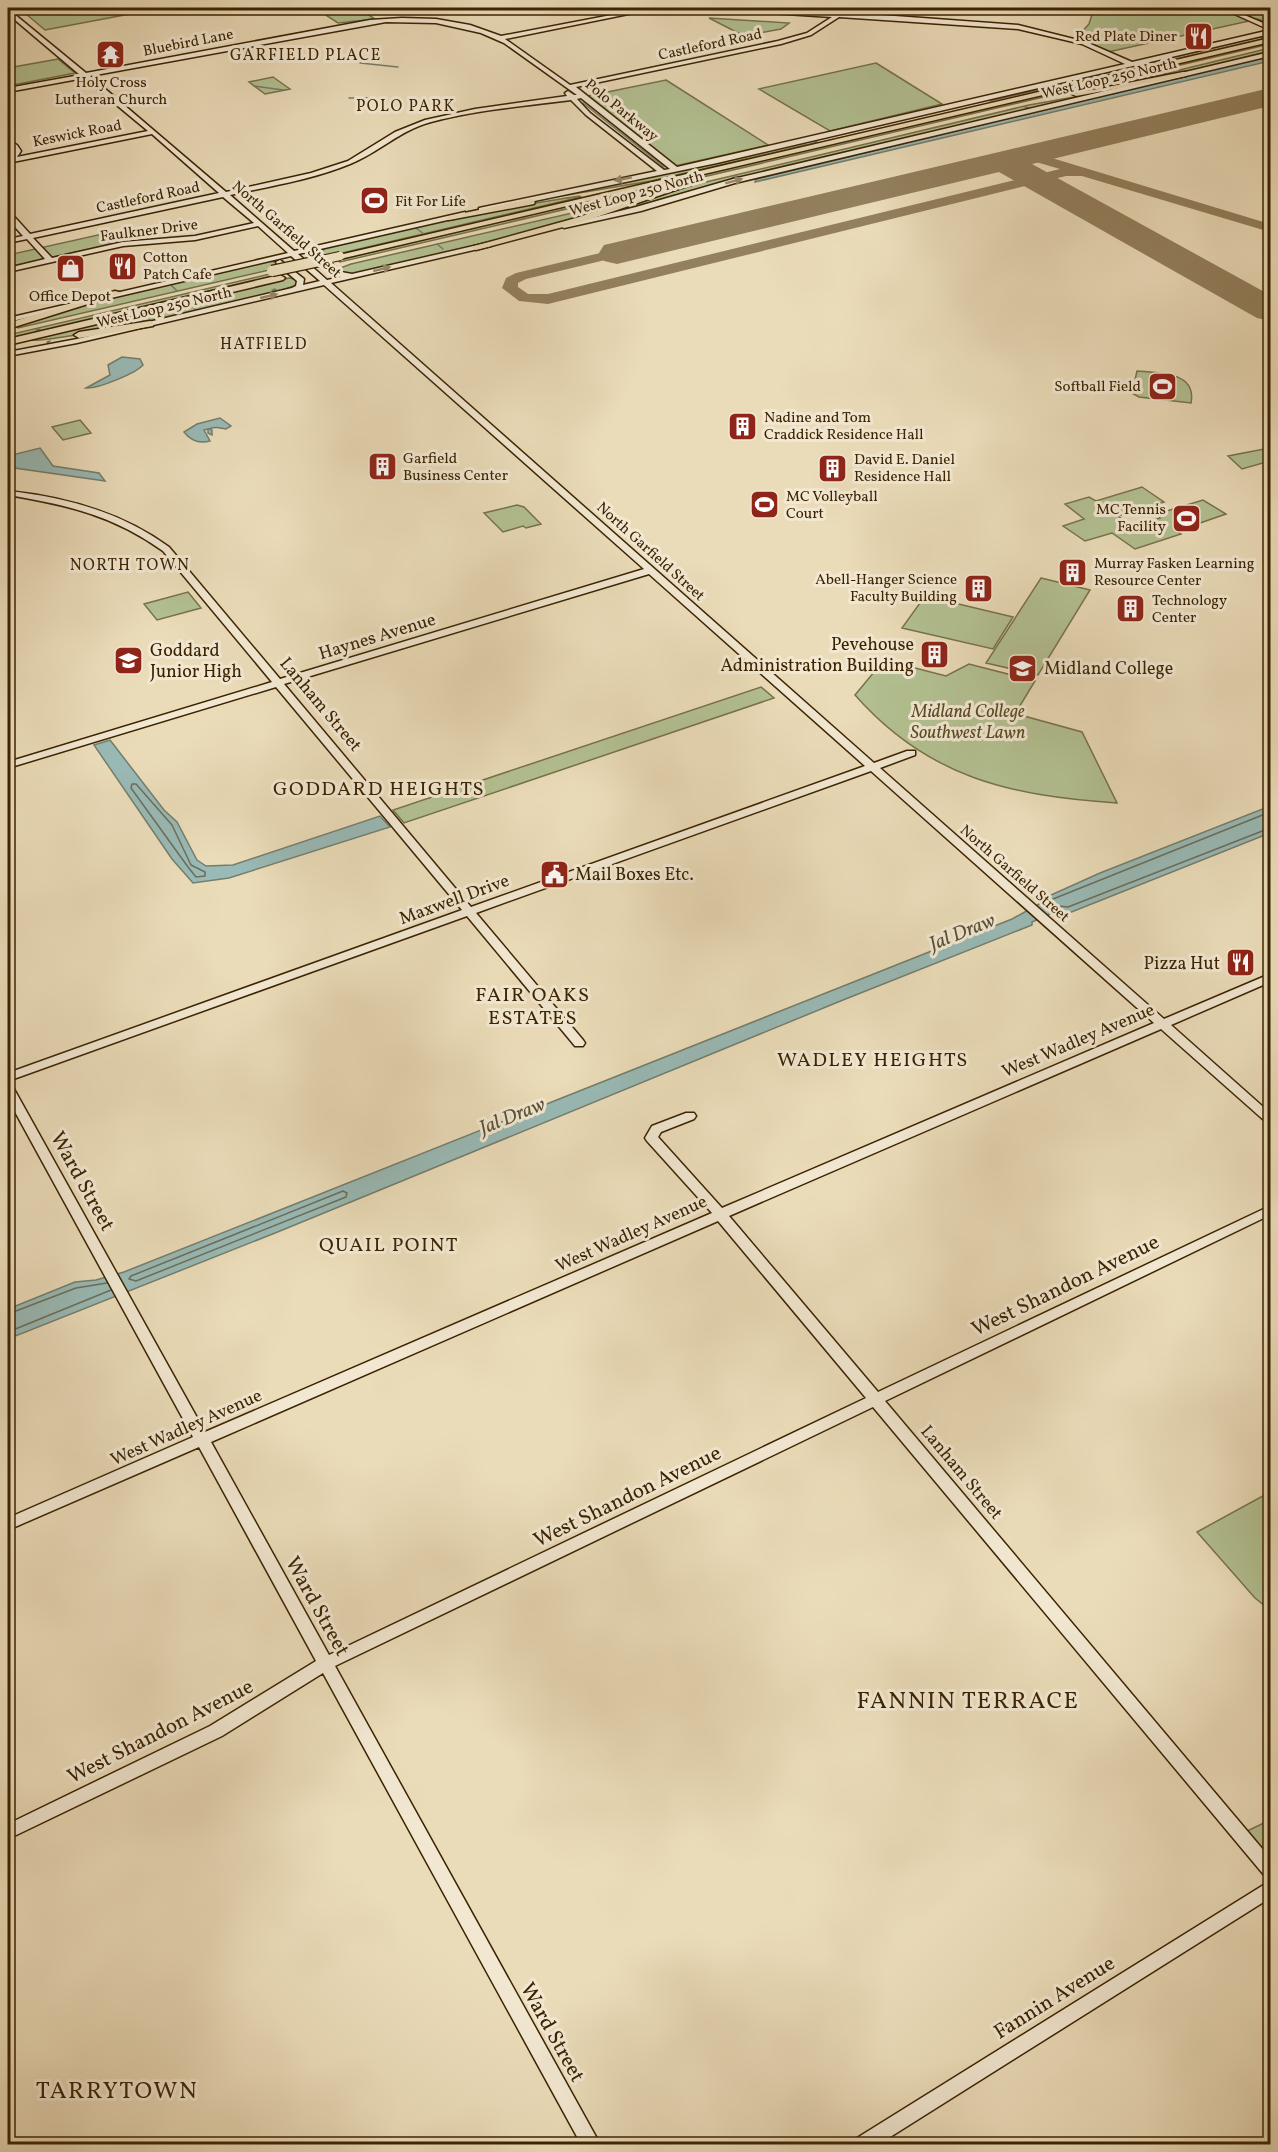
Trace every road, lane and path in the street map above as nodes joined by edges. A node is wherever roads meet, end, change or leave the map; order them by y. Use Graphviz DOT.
graph roads {
  1 [pos="655,8"];
  2 [pos="725,8"];
  3 [pos="850,8"];
  4 [pos="1224,8"];
  5 [pos="8,10"];
  6 [pos="839,15"];
  7 [pos="1257,22"];
  8 [pos="1268,36"];
  9 [pos="500,38"];
  10 [pos="1270,54"];
  11 [pos="1131,64"];
  12 [pos="1184,74"];
  13 [pos="86,75"];
  14 [pos="1077,77"];
  15 [pos="568,87"];
  16 [pos="8,90"];
  17 [pos="584,98"];
  18 [pos="573,99"];
  19 [pos="1023,105"];
  20 [pos="939,116"];
  21 [pos="153,132"];
  22 [pos="8,142"];
  23 [pos="8,162"];
  24 [pos="675,169"];
  25 [pos="662,172"];
  26 [pos="702,180"];
  27 [pos="659,182"];
  28 [pos="224,194"];
  29 [pos="8,215"];
  30 [pos="449,217"];
  31 [pos="258,224"];
  32 [pos="28,236"];
  33 [pos="8,241"];
  34 [pos="278,241"];
  35 [pos="319,247"];
  36 [pos="476,247"];
  37 [pos="292,253"];
  38 [pos="344,259"];
  39 [pos="50,260"];
  40 [pos="261,260"];
  41 [pos="8,270"];
  42 [pos="276,275"];
  43 [pos="356,275"];
  44 [pos="325,282"];
  45 [pos="294,290"];
  46 [pos="118,293"];
  47 [pos="342,298"];
  48 [pos="8,320"];
  49 [pos="150,324"];
  50 [pos="8,327"];
  51 [pos="8,333"];
  52 [pos="8,344"];
  53 [pos="8,354"];
  54 [pos="8,493"];
  55 [pos="652,570"];
  56 [pos="279,683"];
  57 [pos="911,753"];
  58 [pos="8,765"];
  59 [pos="873,768"];
  60 [pos="470,912"];
  61 [pos="1270,978"];
  62 [pos="1163,1024"];
  63 [pos="579,1043"];
  64 [pos="8,1077"];
  65 [pos="8,1089"];
  66 [pos="690,1116"];
  67 [pos="1270,1119"];
  68 [pos="1270,1209"];
  69 [pos="720,1214"];
  70 [pos="876,1399"];
  71 [pos="201,1439"];
  72 [pos="8,1524"];
  73 [pos="326,1664"];
  74 [pos="8,1832"];
  75 [pos="1270,1870"];
  76 [pos="1270,1888"];
  77 [pos="591,2145"];
  78 [pos="862,2145"];
  1 -- 9 [label="street"];
  2 -- 6 [label="street"];
  3 -- 6 [label="street, Castleford Road"];
  4 -- 7 [label="street"];
  5 -- 13 [label="street, North Garfield Street"];
  6 -- 11 [label="street"];
  6 -- 15 [label="street, Castleford Road"];
  7 -- 8 [label="street"];
  7 -- 8 [label="street"];
  8 -- 11 [label="street, West Loop 250 North"];
  8 -- 19 [label="highway"];
  8 -- 20 [label="highway"];
  9 -- 13 [label="street, Bluebird Lane"];
  9 -- 15 [label="street"];
  10 -- 12 [label="street, West Loop 250 North"];
  11 -- 14 [label="street, West Loop 250 North"];
  12 -- 19 [label="highway"];
  36 -- 12 [label="street, West Loop 250 North, one-way"];
  13 -- 16 [label="street, Bluebird Lane"];
  13 -- 21 [label="street, North Garfield Street"];
  14 -- 20 [label="highway"];
  14 -- 24 [label="street, West Loop 250 North"];
  15 -- 17 [label="street, Polo Parkway"];
  15 -- 18 [label="street, Polo Parkway"];
  17 -- 18 [label="street, Castleford Road"];
  17 -- 24 [label="street, Polo Parkway"];
  18 -- 25 [label="street, Polo Parkway"];
  18 -- 28 [label="street, Castleford Road"];
  19 -- 26 [label="highway"];
  20 -- 27 [label="highway"];
  21 -- 23 [label="street, Keswick Road"];
  21 -- 28 [label="street, North Garfield Street"];
  22 -- 23 [label="street"];
  24 -- 25 [label="street, West Loop 250 North"];
  25 -- 30 [label="street, West Loop 250 North, one-way"];
  26 -- 36 [label="highway"];
  26 -- 38 [label="highway"];
  27 -- 30 [label="highway"];
  27 -- 38 [label="highway"];
  28 -- 31 [label="street, North Garfield Street"];
  28 -- 32 [label="street, Castleford Road"];
  29 -- 32 [label="street"];
  30 -- 35 [label="street, West Loop 250 North"];
  31 -- 34 [label="street, North Garfield Street"];
  31 -- 39 [label="street, Faulkner Drive"];
  32 -- 33 [label="street, Castleford Road"];
  32 -- 39 [label="street"];
  34 -- 35 [label="street"];
  34 -- 37 [label="street, North Garfield Street"];
  34 -- 40 [label="street"];
  35 -- 37 [label="street, West Loop 250 North"];
  35 -- 43 [label="street"];
  43 -- 36 [label="street, West Loop 250 North, one-way"];
  37 -- 40 [label="street, West Loop 250 North"];
  37 -- 44 [label="street, North Garfield Street"];
  38 -- 42 [label="highway"];
  39 -- 41 [label="street, Faulkner Drive"];
  40 -- 45 [label="street"];
  40 -- 46 [label="street, West Loop 250 North"];
  42 -- 51 [label="highway"];
  42 -- 52 [label="highway"];
  43 -- 44 [label="street, West Loop 250 North"];
  43 -- 47 [label="street"];
  44 -- 45 [label="street, West Loop 250 North"];
  44 -- 47 [label="street, North Garfield Street"];
  45 -- 47 [label="street"];
  49 -- 45 [label="street, West Loop 250 North, one-way"];
  46 -- 48 [label="street, West Loop 250 North"];
  46 -- 50 [label="highway"];
  47 -- 55 [label="street, North Garfield Street"];
  49 -- 52 [label="highway"];
  49 -- 53 [label="street, West Loop 250 North"];
  54 -- 56 [label="street, Lanham Street"];
  55 -- 56 [label="street, Haynes Avenue"];
  55 -- 59 [label="street, North Garfield Street"];
  56 -- 58 [label="street, Haynes Avenue"];
  56 -- 60 [label="street, Lanham Street"];
  57 -- 59 [label="street, Maxwell Drive"];
  59 -- 60 [label="street, Maxwell Drive"];
  59 -- 62 [label="street, North Garfield Street"];
  60 -- 63 [label="street, Lanham Street"];
  60 -- 64 [label="street, Maxwell Drive"];
  61 -- 62 [label="street, West Wadley Avenue"];
  62 -- 67 [label="street, North Garfield Street"];
  62 -- 69 [label="street, West Wadley Avenue"];
  65 -- 71 [label="street, Ward Street"];
  66 -- 69 [label="street, Lanham Street"];
  68 -- 70 [label="street, West Shandon Avenue"];
  69 -- 70 [label="street, Lanham Street"];
  69 -- 71 [label="street, West Wadley Avenue"];
  70 -- 73 [label="street, West Shandon Avenue"];
  70 -- 75 [label="street, Lanham Street"];
  71 -- 72 [label="street, West Wadley Avenue"];
  71 -- 73 [label="street, Ward Street"];
  73 -- 74 [label="street, West Shandon Avenue"];
  73 -- 77 [label="street, Ward Street"];
  76 -- 78 [label="street, Fannin Avenue"];
}
